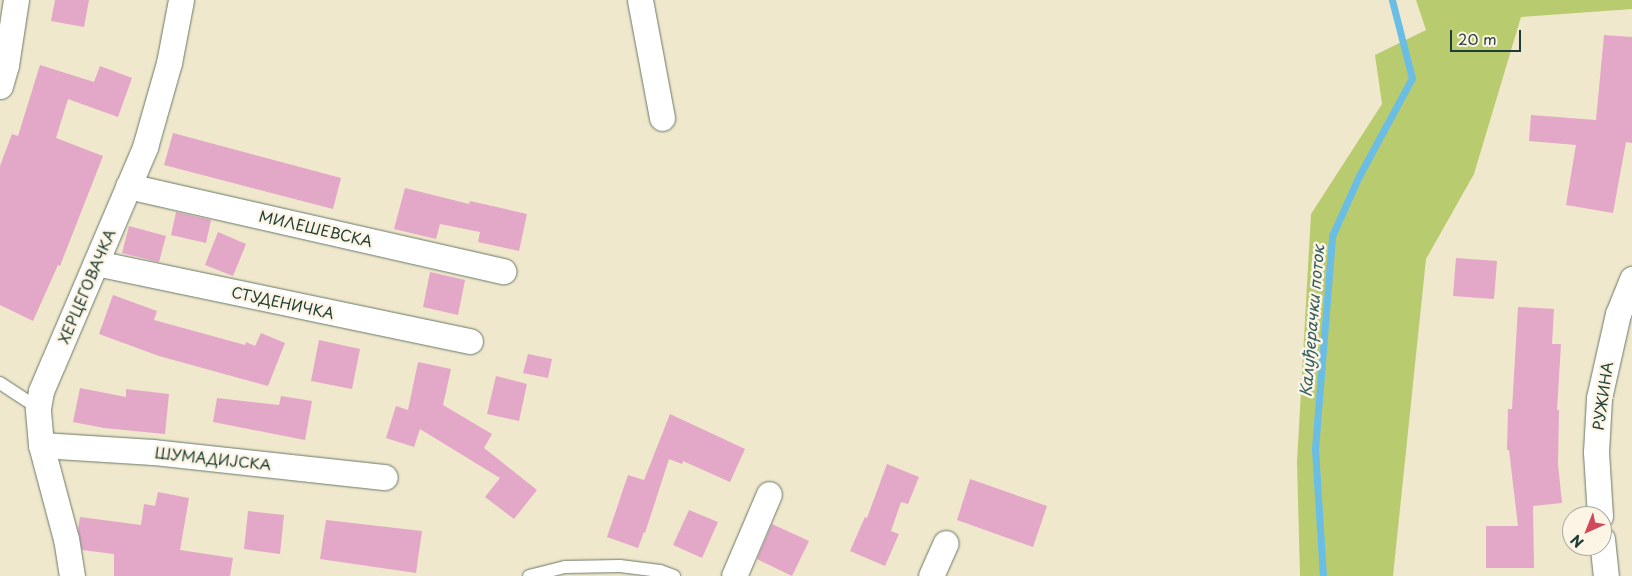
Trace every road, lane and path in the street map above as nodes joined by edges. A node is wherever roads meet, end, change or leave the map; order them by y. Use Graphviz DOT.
graph roads {
  1 [pos="16,0"];
  2 [pos="181,0"];
  3 [pos="640,0"];
  4 [pos="0,86"];
  5 [pos="662,118"];
  6 [pos="128,186"];
  7 [pos="96,263"];
  8 [pos="503,271"];
  9 [pos="1632,279"];
  10 [pos="470,341"];
  11 [pos="0,383"];
  12 [pos="38,408"];
  13 [pos="41,445"];
  14 [pos="385,477"];
  15 [pos="769,494"];
  16 [pos="1599,506"];
  17 [pos="946,543"];
  18 [pos="1604,556"];
  19 [pos="72,576"];
  20 [pos="529,576"];
  21 [pos="674,576"];
  22 [pos="734,576"];
  23 [pos="931,576"];
  24 [pos="1606,576"];
  1 -- 4 [label="street"];
  2 -- 6 [label="street, ХЕРЦЕГОВАЧКА"];
  3 -- 5 [label="street"];
  6 -- 7 [label="street, ХЕРЦЕГОВАЧКА"];
  6 -- 8 [label="street, МИЛЕШЕВСКА"];
  7 -- 10 [label="street, СТУДЕНИЧКА"];
  7 -- 12 [label="street, ХЕРЦЕГОВАЧКА"];
  9 -- 16 [label="street, РУЖИНА"];
  11 -- 12 [label="lane"];
  12 -- 13 [label="street, ХЕРЦЕГОВАЧКА"];
  13 -- 14 [label="street, ШУМАДИЈСКА"];
  13 -- 19 [label="street, ХЕРЦЕГОВАЧКА"];
  15 -- 22 [label="street"];
  17 -- 23 [label="street"];
  18 -- 24 [label="street"];
  20 -- 21 [label="lane"];
}
